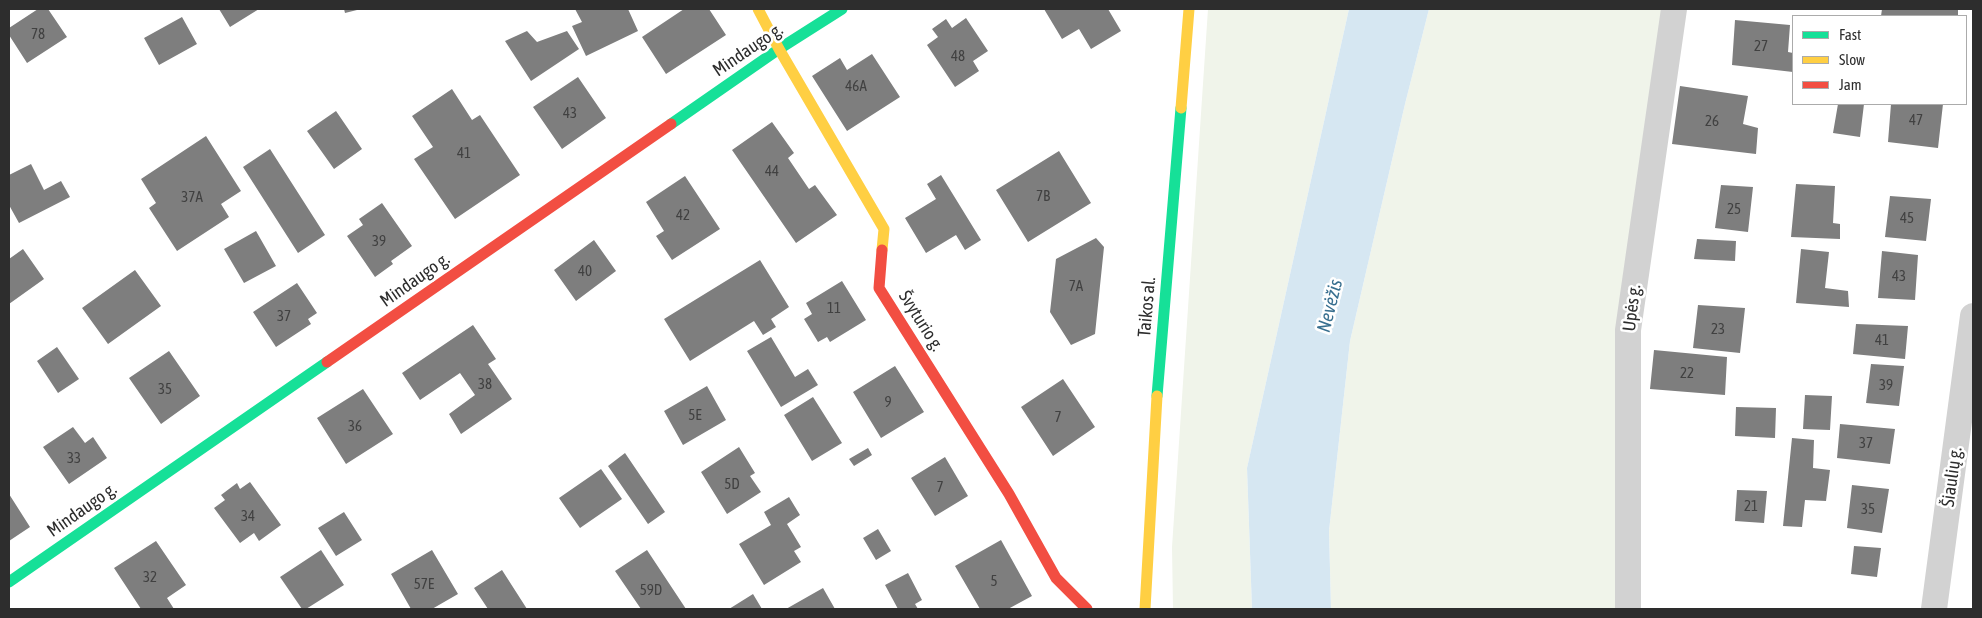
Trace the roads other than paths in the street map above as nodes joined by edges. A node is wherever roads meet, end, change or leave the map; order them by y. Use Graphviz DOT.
graph roads {
  1 [pos="758,9"];
  2 [pos="842,9"];
  3 [pos="1188,9"];
  4 [pos="1674,9"];
  5 [pos="778,49"];
  6 [pos="1973,316"];
  7 [pos="9,582"];
  8 [pos="1087,609"];
  9 [pos="1145,609"];
  10 [pos="1628,609"];
  11 [pos="1934,609"];
  1 -- 5 [label="street, Švyturio g."];
  2 -- 5 [label="street, Mindaugo g."];
  3 -- 9 [label="street, Taikos al."];
  4 -- 10 [label="street, Upės g."];
  5 -- 7 [label="street, Mindaugo g."];
  5 -- 8 [label="street, Švyturio g."];
  6 -- 11 [label="street, Šiaulių g."];
}
